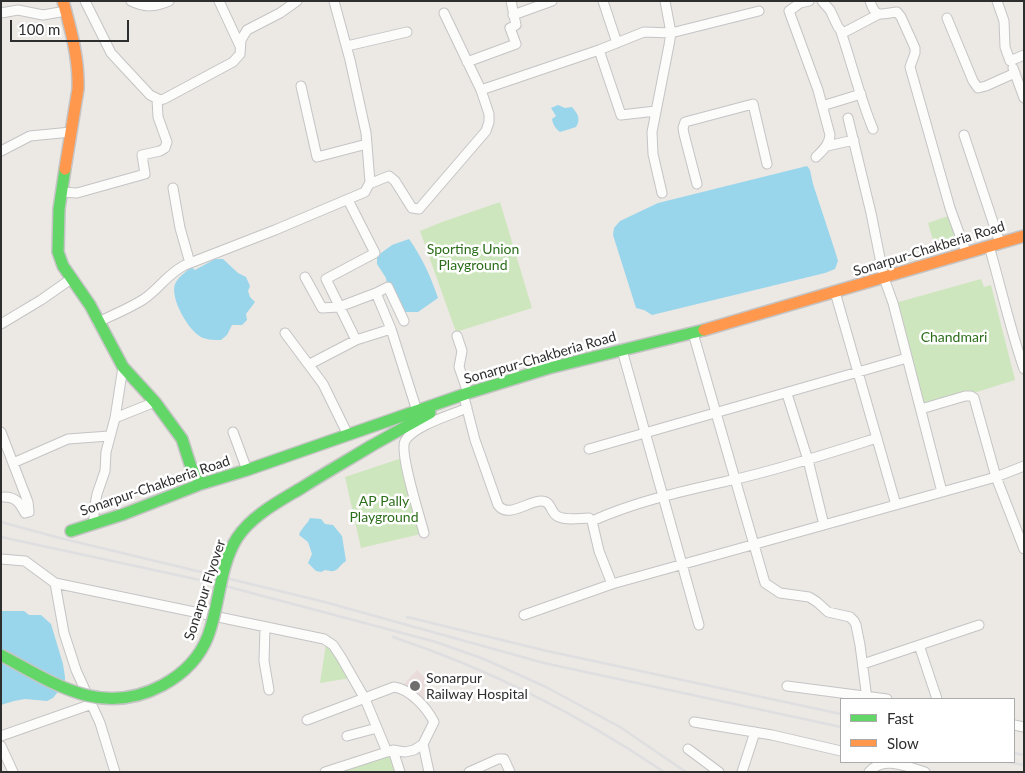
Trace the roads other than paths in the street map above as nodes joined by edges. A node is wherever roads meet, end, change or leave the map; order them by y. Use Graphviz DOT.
graph roads {
  1 [pos="85,1"];
  2 [pos="131,1"];
  3 [pos="169,1"];
  4 [pos="219,1"];
  5 [pos="298,1"];
  6 [pos="334,1"];
  7 [pos="511,1"];
  8 [pos="552,1"];
  9 [pos="603,1"];
  10 [pos="665,1"];
  11 [pos="809,1"];
  12 [pos="822,1"];
  13 [pos="870,1"];
  14 [pos="997,1"];
  15 [pos="65,6"];
  16 [pos="759,11"];
  17 [pos="1,13"];
  18 [pos="444,13"];
  19 [pos="879,14"];
  20 [pos="513,15"];
  21 [pos="947,18"];
  22 [pos="407,32"];
  23 [pos="841,32"];
  24 [pos="670,33"];
  25 [pos="617,43"];
  26 [pos="240,46"];
  27 [pos="347,46"];
  28 [pos="599,50"];
  29 [pos="1024,55"];
  30 [pos="1010,61"];
  31 [pos="467,62"];
  32 [pos="1015,73"];
  33 [pos="302,86"];
  34 [pos="481,90"];
  35 [pos="861,94"];
  36 [pos="1024,98"];
  37 [pos="157,99"];
  38 [pos="822,106"];
  39 [pos="656,111"];
  40 [pos="848,118"];
  41 [pos="874,129"];
  42 [pos="71,132"];
  43 [pos="964,134"];
  44 [pos="854,140"];
  45 [pos="367,144"];
  46 [pos="827,146"];
  47 [pos="1,151"];
  48 [pos="816,157"];
  49 [pos="767,164"];
  50 [pos="369,184"];
  51 [pos="697,184"];
  52 [pos="173,188"];
  53 [pos="61,192"];
  54 [pos="662,193"];
  55 [pos="348,200"];
  56 [pos="1024,236"];
  57 [pos="994,245"];
  58 [pos="966,252"];
  59 [pos="190,262"];
  60 [pos="304,277"];
  61 [pos="884,278"];
  62 [pos="71,279"];
  63 [pos="835,292"];
  64 [pos="376,294"];
  65 [pos="340,307"];
  66 [pos="404,321"];
  67 [pos="98,322"];
  68 [pos="1,324"];
  69 [pos="391,329"];
  70 [pos="285,332"];
  71 [pos="693,333"];
  72 [pos="457,336"];
  73 [pos="356,340"];
  74 [pos="622,350"];
  75 [pos="907,358"];
  76 [pos="310,364"];
  77 [pos="123,367"];
  78 [pos="1024,369"];
  79 [pos="537,372"];
  80 [pos="858,372"];
  81 [pos="788,394"];
  82 [pos="467,401"];
  83 [pos="155,402"];
  84 [pos="921,409"];
  85 [pos="417,411"];
  86 [pos="716,413"];
  87 [pos="114,418"];
  88 [pos="1,432"];
  89 [pos="233,432"];
  90 [pos="645,432"];
  91 [pos="348,435"];
  92 [pos="109,436"];
  93 [pos="877,438"];
  94 [pos="589,449"];
  95 [pos="808,460"];
  96 [pos="13,463"];
  97 [pos="1024,466"];
  98 [pos="247,470"];
  99 [pos="996,477"];
  100 [pos="734,479"];
  101 [pos="201,484"];
  102 [pos="942,492"];
  103 [pos="662,496"];
  104 [pos="4,497"];
  105 [pos="896,504"];
  106 [pos="592,521"];
  107 [pos="94,523"];
  108 [pos="824,525"];
  109 [pos="71,531"];
  110 [pos="424,533"];
  111 [pos="753,545"];
  112 [pos="1024,549"];
  113 [pos="1,559"];
  114 [pos="682,565"];
  115 [pos="55,584"];
  116 [pos="612,584"];
  117 [pos="524,615"];
  118 [pos="699,625"];
  119 [pos="979,625"];
  120 [pos="265,627"];
  121 [pos="919,645"];
  122 [pos="1,655"];
  123 [pos="863,664"];
  124 [pos="787,686"];
  125 [pos="269,690"];
  126 [pos="867,698"];
  127 [pos="937,698"];
  128 [pos="365,699"];
  129 [pos="92,704"];
  130 [pos="307,720"];
  131 [pos="694,722"];
  132 [pos="377,728"];
  133 [pos="755,732"];
  134 [pos="1,736"];
  135 [pos="347,736"];
  136 [pos="422,744"];
  137 [pos="1,746"];
  138 [pos="688,750"];
  139 [pos="390,751"];
  140 [pos="840,751"];
  141 [pos="878,763"];
  142 [pos="341,769"];
  143 [pos="13,772"];
  144 [pos="115,772"];
  145 [pos="325,772"];
  146 [pos="400,772"];
  147 [pos="429,772"];
  148 [pos="469,772"];
  149 [pos="510,772"];
  150 [pos="719,772"];
  151 [pos="742,772"];
  152 [pos="869,772"];
  153 [pos="926,772"];
  1 -- 37 [label="street"];
  2 -- 3 [label="street"];
  4 -- 26 [label="street"];
  5 -- 26 [label="street"];
  6 -- 27 [label="street"];
  7 -- 20 [label="street"];
  8 -- 20 [label="street"];
  9 -- 25 [label="street"];
  10 -- 24 [label="street"];
  11 -- 38 [label="street"];
  12 -- 23 [label="street"];
  13 -- 19 [label="street"];
  14 -- 30 [label="street"];
  15 -- 17 [label="street"];
  15 -- 42 [label="main road"];
  16 -- 24 [label="street"];
  18 -- 31 [label="street"];
  19 -- 23 [label="street"];
  19 -- 58 [label="street"];
  20 -- 31 [label="street"];
  21 -- 32 [label="street"];
  22 -- 27 [label="street"];
  23 -- 35 [label="street"];
  24 -- 25 [label="street"];
  24 -- 39 [label="street"];
  25 -- 28 [label="street"];
  26 -- 37 [label="street"];
  27 -- 45 [label="street"];
  28 -- 34 [label="street"];
  28 -- 39 [label="street"];
  29 -- 30 [label="street"];
  30 -- 32 [label="street"];
  31 -- 34 [label="street"];
  32 -- 36 [label="street"];
  33 -- 45 [label="street"];
  34 -- 50 [label="street"];
  35 -- 38 [label="street"];
  35 -- 41 [label="street"];
  37 -- 53 [label="street"];
  38 -- 46 [label="street"];
  39 -- 54 [label="street"];
  40 -- 44 [label="street"];
  42 -- 47 [label="street"];
  42 -- 53 [label="main road"];
  43 -- 57 [label="street"];
  44 -- 46 [label="street"];
  44 -- 61 [label="street"];
  45 -- 50 [label="street"];
  46 -- 48 [label="street"];
  49 -- 51 [label="street"];
  50 -- 55 [label="street"];
  52 -- 59 [label="street"];
  53 -- 62 [label="main road"];
  55 -- 59 [label="street"];
  55 -- 65 [label="street"];
  56 -- 57 [label="main road, Sonarpur-Chakberia Road"];
  57 -- 58 [label="main road, Sonarpur-Chakberia Road"];
  57 -- 78 [label="street"];
  58 -- 61 [label="main road, Sonarpur-Chakberia Road"];
  59 -- 67 [label="street"];
  60 -- 65 [label="street"];
  61 -- 63 [label="main road, Sonarpur-Chakberia Road"];
  61 -- 75 [label="street"];
  62 -- 67 [label="main road"];
  62 -- 68 [label="street"];
  63 -- 71 [label="main road, Sonarpur-Chakberia Road"];
  63 -- 80 [label="street"];
  64 -- 65 [label="street"];
  64 -- 66 [label="street"];
  64 -- 69 [label="street"];
  65 -- 73 [label="street"];
  67 -- 77 [label="main road"];
  69 -- 73 [label="street"];
  69 -- 85 [label="street"];
  70 -- 76 [label="street"];
  71 -- 74 [label="main road, Sonarpur-Chakberia Road"];
  71 -- 86 [label="street"];
  72 -- 82 [label="street"];
  73 -- 76 [label="street"];
  74 -- 79 [label="main road, Sonarpur-Chakberia Road"];
  74 -- 90 [label="street"];
  75 -- 80 [label="street"];
  75 -- 84 [label="street"];
  76 -- 91 [label="street"];
  77 -- 83 [label="main road"];
  77 -- 87 [label="street"];
  79 -- 82 [label="main road, Sonarpur Flyover"];
  80 -- 81 [label="street"];
  80 -- 93 [label="street"];
  81 -- 86 [label="street"];
  81 -- 95 [label="street"];
  82 -- 85 [label="main road, Sonarpur-Chakberia Road"];
  82 -- 106 [label="street"];
  82 -- 110 [label="street"];
  82 -- 122 [label="main road, Sonarpur Flyover, bridge"];
  83 -- 87 [label="street"];
  83 -- 101 [label="main road"];
  84 -- 99 [label="street"];
  84 -- 102 [label="street"];
  85 -- 91 [label="main road, Sonarpur-Chakberia Road"];
  86 -- 90 [label="street"];
  86 -- 100 [label="street"];
  87 -- 92 [label="street"];
  88 -- 96 [label="street"];
  89 -- 98 [label="street"];
  90 -- 94 [label="street"];
  90 -- 103 [label="street"];
  91 -- 98 [label="main road, Sonarpur-Chakberia Road"];
  92 -- 96 [label="street"];
  92 -- 107 [label="street"];
  93 -- 95 [label="street"];
  93 -- 105 [label="street"];
  95 -- 100 [label="street"];
  95 -- 108 [label="street"];
  96 -- 104 [label="street"];
  97 -- 99 [label="street"];
  98 -- 101 [label="main road, Sonarpur-Chakberia Road"];
  99 -- 102 [label="street"];
  99 -- 112 [label="street"];
  100 -- 103 [label="street"];
  100 -- 111 [label="street"];
  101 -- 107 [label="main road, Sonarpur-Chakberia Road"];
  102 -- 105 [label="street"];
  103 -- 106 [label="street"];
  103 -- 114 [label="street"];
  105 -- 108 [label="street"];
  106 -- 116 [label="street"];
  107 -- 109 [label="main road, Sonarpur-Chakberia Road"];
  108 -- 111 [label="street"];
  111 -- 114 [label="street"];
  111 -- 123 [label="street"];
  113 -- 115 [label="street"];
  114 -- 116 [label="street"];
  114 -- 118 [label="street"];
  115 -- 120 [label="street"];
  115 -- 129 [label="street"];
  116 -- 117 [label="street"];
  119 -- 121 [label="street"];
  120 -- 125 [label="street"];
  120 -- 128 [label="street"];
  121 -- 123 [label="street"];
  121 -- 127 [label="street"];
  123 -- 126 [label="street"];
  124 -- 126 [label="street"];
  128 -- 130 [label="street"];
  128 -- 132 [label="street"];
  128 -- 136 [label="street"];
  129 -- 134 [label="street"];
  129 -- 144 [label="street"];
  131 -- 133 [label="street"];
  132 -- 135 [label="street"];
  132 -- 139 [label="street"];
  133 -- 140 [label="street"];
  133 -- 151 [label="street"];
  136 -- 139 [label="street"];
  136 -- 147 [label="street"];
  137 -- 143 [label="street"];
  138 -- 150 [label="street"];
  139 -- 142 [label="street"];
  139 -- 146 [label="street"];
  141 -- 152 [label="street"];
  141 -- 153 [label="street"];
  142 -- 145 [label="street"];
  148 -- 149 [label="street"];
}
